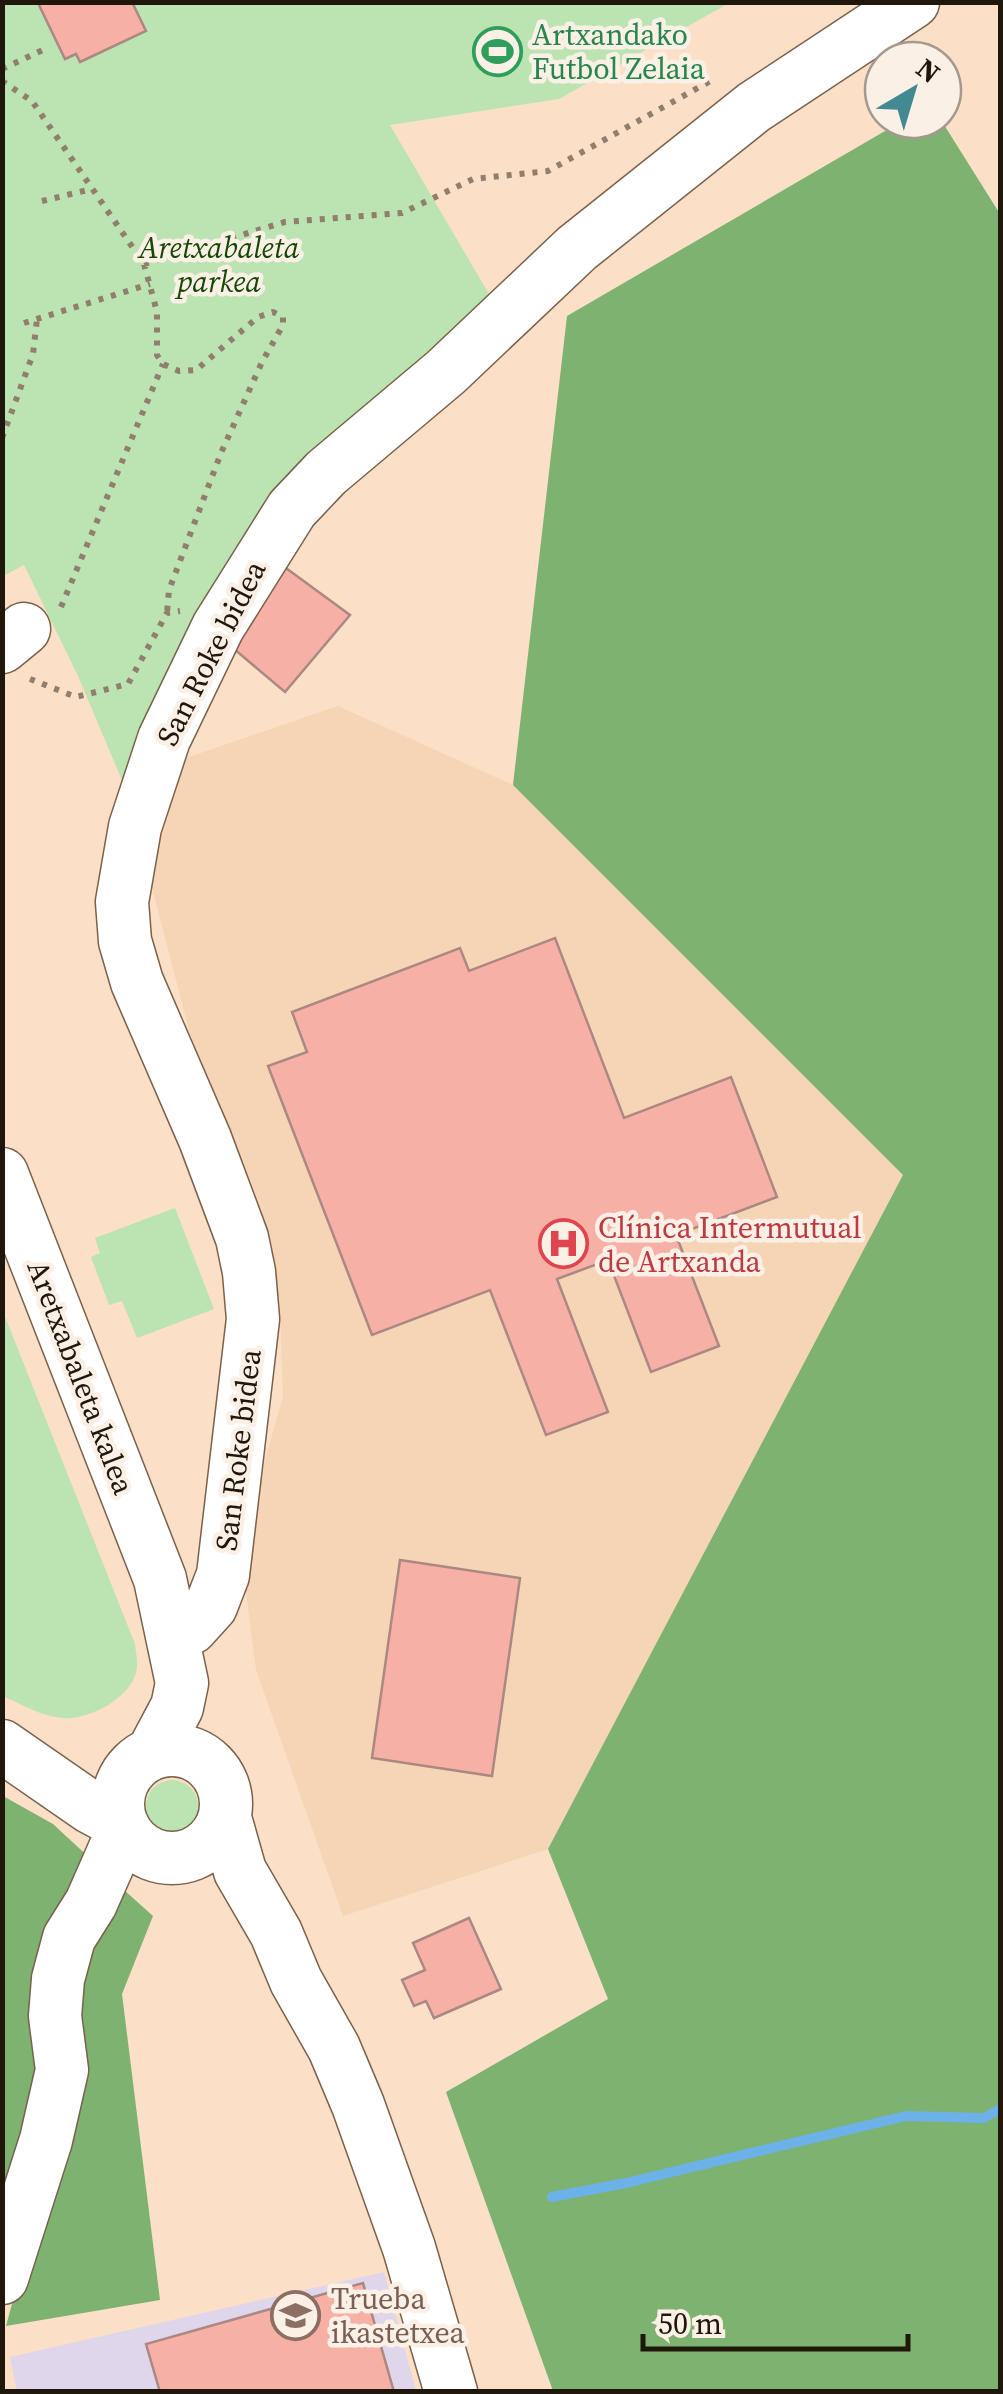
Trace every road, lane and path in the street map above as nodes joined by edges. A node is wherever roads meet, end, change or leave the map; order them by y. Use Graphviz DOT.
graph roads {
  1 [pos="913,2"];
  2 [pos="45,49"];
  3 [pos="2,70"];
  4 [pos="2,81"];
  5 [pos="754,107"];
  6 [pos="92,189"];
  7 [pos="42,201"];
  8 [pos="144,264"];
  9 [pos="150,284"];
  10 [pos="37,319"];
  11 [pos="24,323"];
  12 [pos="163,364"];
  13 [pos="2,438"];
  14 [pos="167,613"];
  15 [pos="157,630"];
  16 [pos="28,647"];
  17 [pos="42,685"];
  18 [pos="2,1174"];
  19 [pos="160,1579"];
  20 [pos="191,1628"];
  21 [pos="2,1744"];
  22 [pos="145,1758"];
  23 [pos="219,1794"];
  24 [pos="144,1842"];
  25 [pos="296,1980"];
  26 [pos="2,2278"];
  27 [pos="451,2392"];
  1 -- 5 [label="street, San Roke bidea"];
  2 -- 3 [label="path"];
  4 -- 6 [label="path"];
  5 -- 8 [label="path"];
  5 -- 20 [label="street, San Roke bidea"];
  6 -- 7 [label="path"];
  6 -- 8 [label="path"];
  8 -- 9 [label="path"];
  9 -- 10 [label="path"];
  9 -- 12 [label="path"];
  10 -- 11 [label="path"];
  10 -- 13 [label="path"];
  12 -- 14 [label="path"];
  12 -- 16 [label="path"];
  15 -- 17 [label="path"];
  16 -- 17 [label="path"];
  16 -- 17 [label="path"];
  18 -- 19 [label="street, Aretxabaleta kalea"];
  19 -- 20 [label="street, Aretxabaleta kalea"];
  19 -- 22 [label="street, Aretxabaleta kalea"];
  20 -- 23 [label="street, Aretxabaleta kalea"];
  21 -- 22 [label="street"];
  21 -- 24 [label="street"];
  22 -- 23 [label="street"];
  22 -- 24 [label="street"];
  23 -- 24 [label="street"];
  23 -- 25 [label="street, Aretxabaleta kalea"];
  24 -- 25 [label="street"];
  24 -- 26 [label="street"];
  25 -- 27 [label="street"];
}
